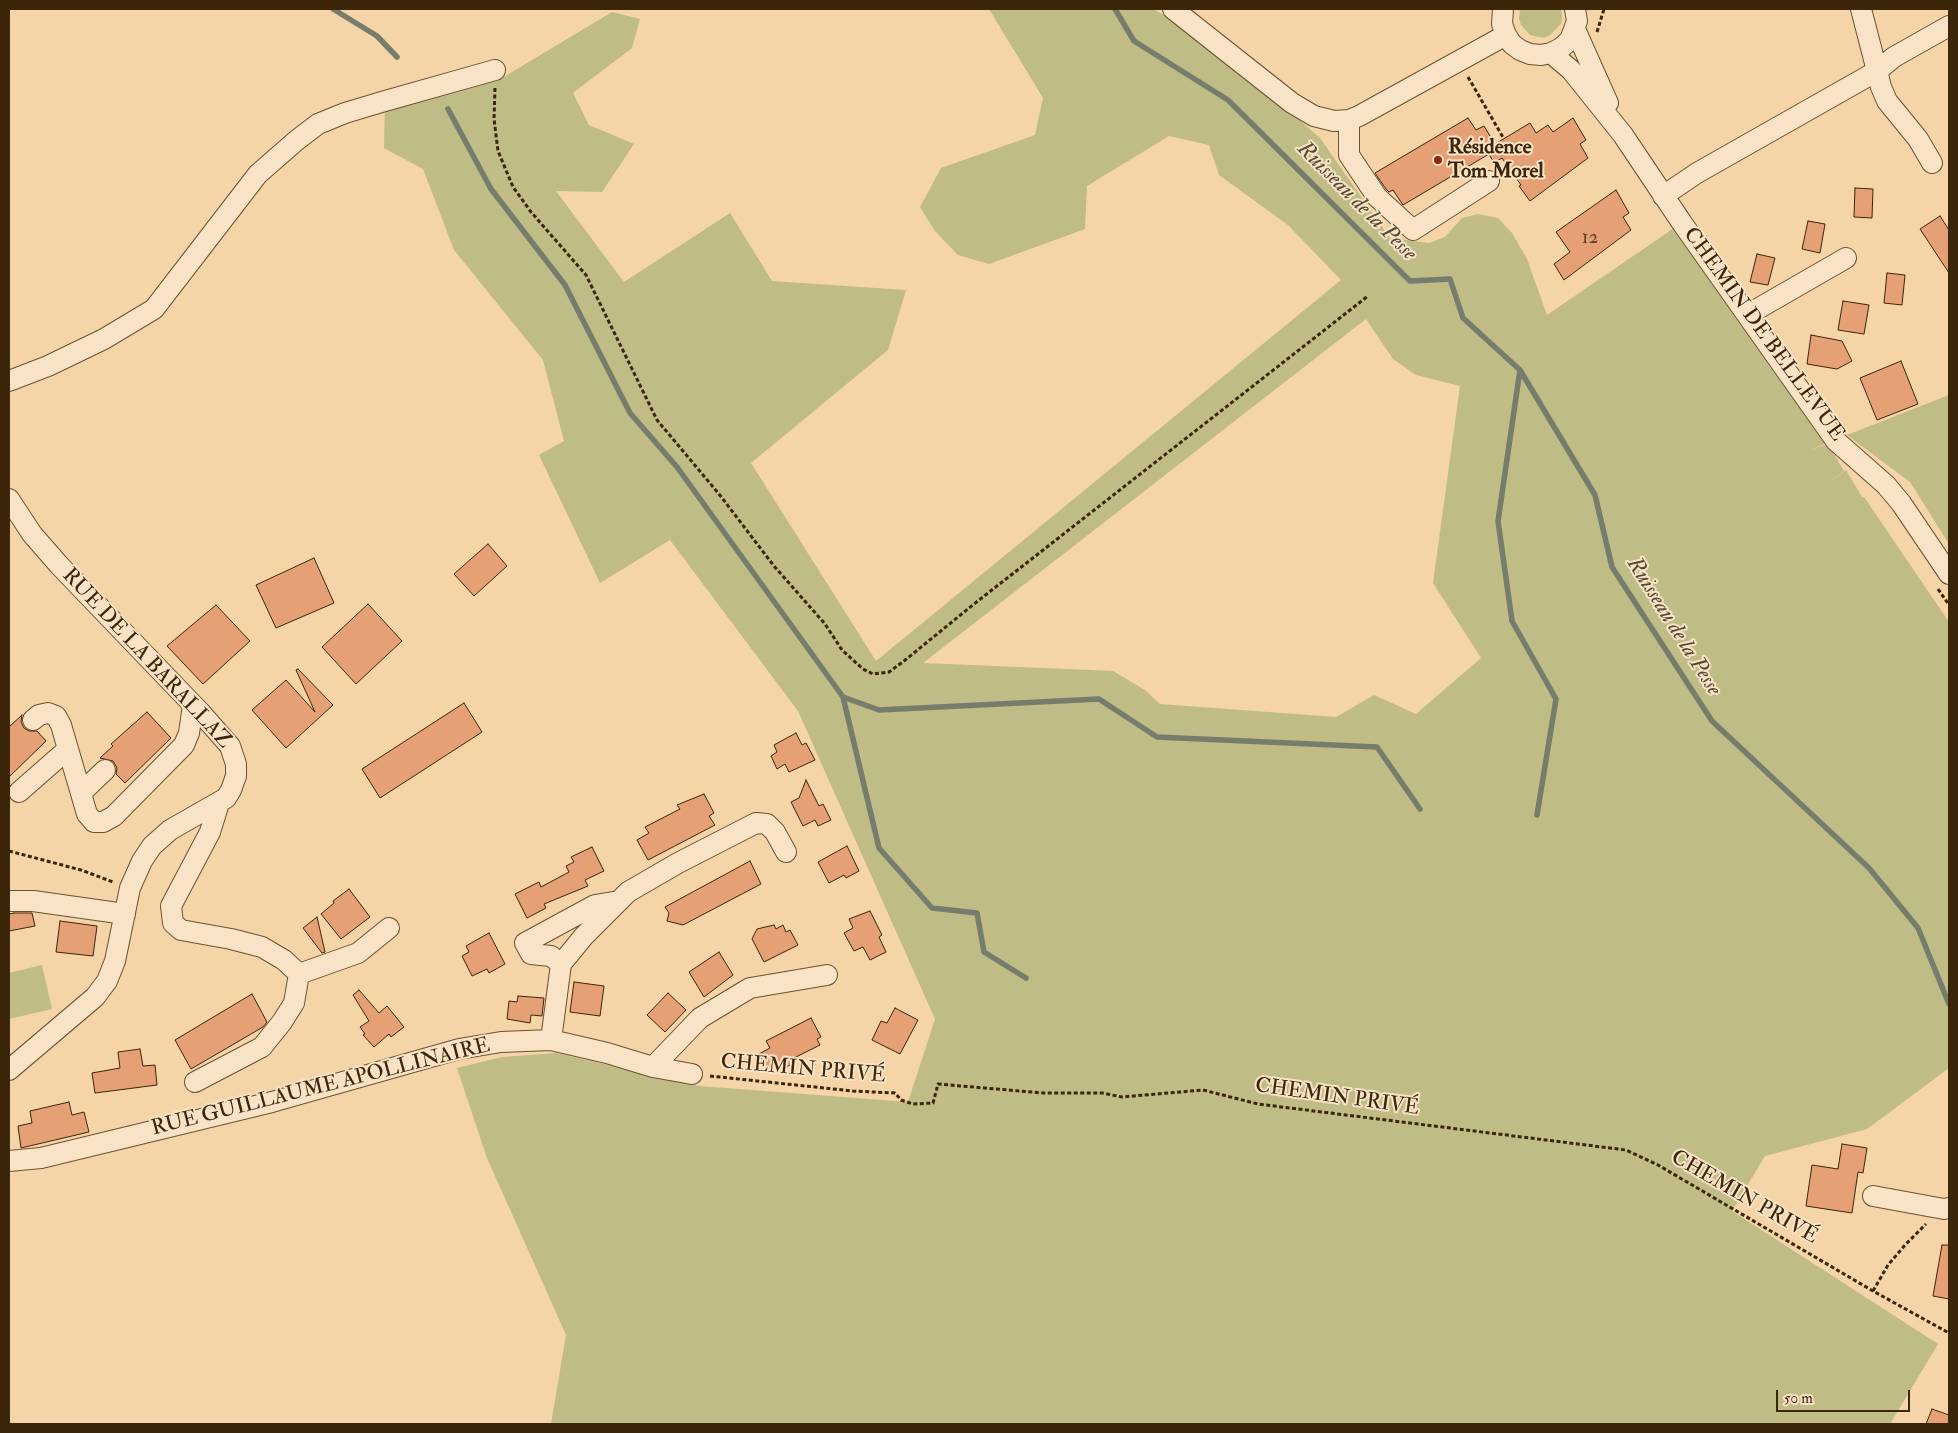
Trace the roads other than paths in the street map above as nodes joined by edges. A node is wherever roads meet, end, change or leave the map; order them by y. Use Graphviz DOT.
graph roads {
  1 [pos="1173,9"];
  2 [pos="1861,9"];
  3 [pos="1577,15"];
  4 [pos="1501,19"];
  5 [pos="1949,26"];
  6 [pos="1552,53"];
  7 [pos="495,70"];
  8 [pos="1877,70"];
  9 [pos="1349,120"];
  10 [pos="1623,134"];
  11 [pos="1932,163"];
  12 [pos="1489,181"];
  13 [pos="1663,196"];
  14 [pos="1846,258"];
  15 [pos="1748,315"];
  16 [pos="9,381"];
  17 [pos="9,500"];
  18 [pos="1949,574"];
  19 [pos="193,705"];
  20 [pos="33,720"];
  21 [pos="68,749"];
  22 [pos="104,770"];
  23 [pos="19,792"];
  24 [pos="81,793"];
  25 [pos="218,803"];
  26 [pos="786,852"];
  27 [pos="9,901"];
  28 [pos="619,901"];
  29 [pos="125,914"];
  30 [pos="389,928"];
  31 [pos="561,964"];
  32 [pos="299,974"];
  33 [pos="827,975"];
  34 [pos="552,1040"];
  35 [pos="653,1066"];
  36 [pos="9,1070"];
  37 [pos="692,1074"];
  38 [pos="195,1082"];
  39 [pos="9,1161"];
  40 [pos="1873,1196"];
  41 [pos="1946,1208"];
  1 -- 9 [label="street"];
  2 -- 8 [label="street"];
  3 -- 6 [label="street"];
  3 -- 10 [label="street, CHEMIN DE BELLEVUE"];
  4 -- 6 [label="street"];
  4 -- 9 [label="street"];
  5 -- 8 [label="street"];
  6 -- 10 [label="street, CHEMIN DE BELLEVUE"];
  7 -- 16 [label="street"];
  8 -- 11 [label="street"];
  8 -- 13 [label="street"];
  9 -- 12 [label="street"];
  10 -- 13 [label="street, CHEMIN DE BELLEVUE"];
  13 -- 15 [label="street, CHEMIN DE BELLEVUE"];
  14 -- 15 [label="street"];
  15 -- 18 [label="street, CHEMIN DE BELLEVUE"];
  17 -- 19 [label="street, RUE DE LA BARALLAZ"];
  19 -- 24 [label="street"];
  19 -- 25 [label="street, RUE DE LA BARALLAZ"];
  20 -- 21 [label="street"];
  21 -- 23 [label="street"];
  21 -- 24 [label="street"];
  22 -- 24 [label="street"];
  25 -- 29 [label="street, RUE DE LA BARALLAZ"];
  25 -- 32 [label="street"];
  26 -- 28 [label="street"];
  27 -- 29 [label="street"];
  28 -- 31 [label="street"];
  28 -- 31 [label="street"];
  29 -- 36 [label="street, RUE DE LA BARALLAZ"];
  30 -- 32 [label="street"];
  31 -- 34 [label="street"];
  32 -- 38 [label="street"];
  33 -- 35 [label="street"];
  34 -- 35 [label="street, RUE GUILLAUME APOLLINAIRE"];
  34 -- 39 [label="street, RUE GUILLAUME APOLLINAIRE"];
  35 -- 37 [label="street, RUE GUILLAUME APOLLINAIRE"];
  40 -- 41 [label="street"];
}
